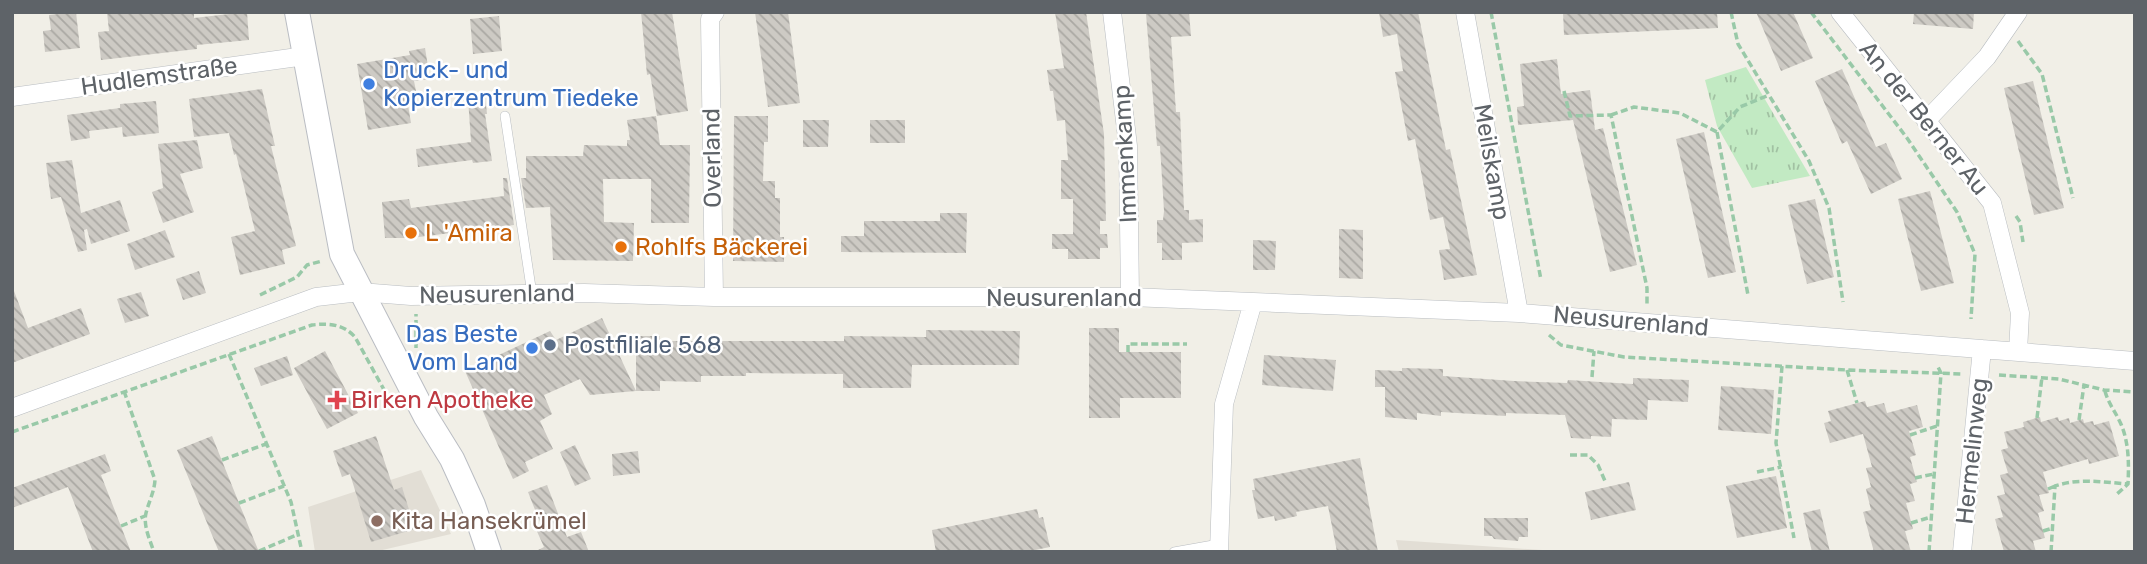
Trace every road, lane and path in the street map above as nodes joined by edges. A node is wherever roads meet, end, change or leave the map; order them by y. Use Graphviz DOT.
graph roads {
  1 [pos="297,12"];
  2 [pos="1112,12"];
  3 [pos="1465,12"];
  4 [pos="1491,12"];
  5 [pos="1731,12"];
  6 [pos="1811,12"];
  7 [pos="1840,12"];
  8 [pos="710,14"];
  9 [pos="2013,19"];
  10 [pos="305,56"];
  11 [pos="1564,91"];
  12 [pos="1769,95"];
  13 [pos="12,97"];
  14 [pos="1611,115"];
  15 [pos="505,116"];
  16 [pos="1926,121"];
  17 [pos="1717,132"];
  18 [pos="2073,198"];
  19 [pos="1541,280"];
  20 [pos="360,292"];
  21 [pos="532,294"];
  22 [pos="1748,295"];
  23 [pos="714,297"];
  24 [pos="1130,297"];
  25 [pos="1253,302"];
  26 [pos="1843,302"];
  27 [pos="1519,313"];
  28 [pos="1971,319"];
  29 [pos="1647,323"];
  30 [pos="1187,344"];
  31 [pos="1982,349"];
  32 [pos="1594,351"];
  33 [pos="1128,352"];
  34 [pos="2018,352"];
  35 [pos="229,354"];
  36 [pos="1934,356"];
  37 [pos="2135,361"];
  38 [pos="1782,366"];
  39 [pos="1847,370"];
  40 [pos="1941,373"];
  41 [pos="1980,375"];
  42 [pos="1592,377"];
  43 [pos="2042,377"];
  44 [pos="2084,385"];
  45 [pos="2104,390"];
  46 [pos="124,391"];
  47 [pos="2135,392"];
  48 [pos="390,400"];
  49 [pos="1857,403"];
  50 [pos="12,408"];
  51 [pos="2037,418"];
  52 [pos="2079,420"];
  53 [pos="1937,426"];
  54 [pos="12,432"];
  55 [pos="1910,435"];
  56 [pos="265,444"];
  57 [pos="1570,455"];
  58 [pos="222,460"];
  59 [pos="1781,467"];
  60 [pos="1757,472"];
  61 [pos="1934,474"];
  62 [pos="1915,478"];
  63 [pos="1605,481"];
  64 [pos="2128,484"];
  65 [pos="284,486"];
  66 [pos="2055,486"];
  67 [pos="2048,489"];
  68 [pos="2117,494"];
  69 [pos="239,503"];
  70 [pos="145,516"];
  71 [pos="1931,517"];
  72 [pos="1911,523"];
  73 [pos="121,526"];
  74 [pos="2053,528"];
  75 [pos="2043,531"];
  76 [pos="299,534"];
  77 [pos="1794,538"];
  78 [pos="1219,548"];
  79 [pos="259,551"];
  80 [pos="154,552"];
  81 [pos="302,552"];
  82 [pos="489,552"];
  83 [pos="1174,552"];
  84 [pos="1929,552"];
  85 [pos="1962,552"];
  86 [pos="2051,552"];
  1 -- 10 [label="main road"];
  2 -- 24 [label="street, Immenkamp"];
  3 -- 27 [label="street, Meilskamp"];
  4 -- 19 [label="path"];
  5 -- 12 [label="path"];
  6 -- 28 [label="path"];
  7 -- 16 [label="street, An der Berner Au"];
  8 -- 23 [label="street, Overland"];
  9 -- 16 [label="street"];
  9 -- 18 [label="path"];
  10 -- 13 [label="street, Hudlemstraße"];
  10 -- 20 [label="main road"];
  11 -- 14 [label="path"];
  12 -- 17 [label="path"];
  12 -- 26 [label="path"];
  14 -- 17 [label="path"];
  14 -- 29 [label="path"];
  15 -- 21 [label="lane"];
  16 -- 34 [label="street, An der Berner Au"];
  17 -- 22 [label="path"];
  20 -- 21 [label="street, Neusurenland"];
  20 -- 50 [label="street, Neusurenland"];
  20 -- 82 [label="main road"];
  21 -- 23 [label="street, Neusurenland"];
  23 -- 24 [label="street, Neusurenland"];
  24 -- 25 [label="street, Neusurenland"];
  25 -- 27 [label="street, Neusurenland"];
  25 -- 78 [label="street"];
  27 -- 29 [label="street, Neusurenland"];
  27 -- 32 [label="path"];
  29 -- 31 [label="street, Neusurenland"];
  30 -- 33 [label="path"];
  31 -- 34 [label="street, Neusurenland"];
  31 -- 41 [label="street, Hermelinweg"];
  32 -- 38 [label="path"];
  32 -- 42 [label="path"];
  34 -- 37 [label="street, Neusurenland"];
  35 -- 46 [label="path"];
  35 -- 48 [label="path"];
  35 -- 56 [label="path"];
  36 -- 40 [label="path"];
  38 -- 39 [label="path"];
  38 -- 59 [label="path"];
  39 -- 40 [label="path"];
  39 -- 49 [label="path"];
  40 -- 41 [label="path"];
  40 -- 53 [label="path"];
  41 -- 43 [label="path"];
  41 -- 85 [label="street, Hermelinweg"];
  43 -- 44 [label="path"];
  43 -- 51 [label="path"];
  44 -- 45 [label="path"];
  44 -- 52 [label="path"];
  45 -- 47 [label="path"];
  45 -- 64 [label="path"];
  46 -- 54 [label="path"];
  46 -- 70 [label="path"];
  53 -- 55 [label="path"];
  53 -- 61 [label="path"];
  56 -- 58 [label="path"];
  56 -- 65 [label="path"];
  57 -- 63 [label="path"];
  59 -- 60 [label="path"];
  59 -- 77 [label="path"];
  61 -- 62 [label="path"];
  61 -- 71 [label="path"];
  64 -- 66 [label="path"];
  64 -- 68 [label="path"];
  65 -- 69 [label="path"];
  65 -- 76 [label="path"];
  66 -- 67 [label="path"];
  66 -- 74 [label="path"];
  70 -- 73 [label="path"];
  70 -- 80 [label="path"];
  71 -- 72 [label="path"];
  71 -- 84 [label="path"];
  74 -- 75 [label="path"];
  74 -- 86 [label="path"];
  76 -- 79 [label="path"];
  76 -- 81 [label="path"];
  78 -- 83 [label="lane"];
}
